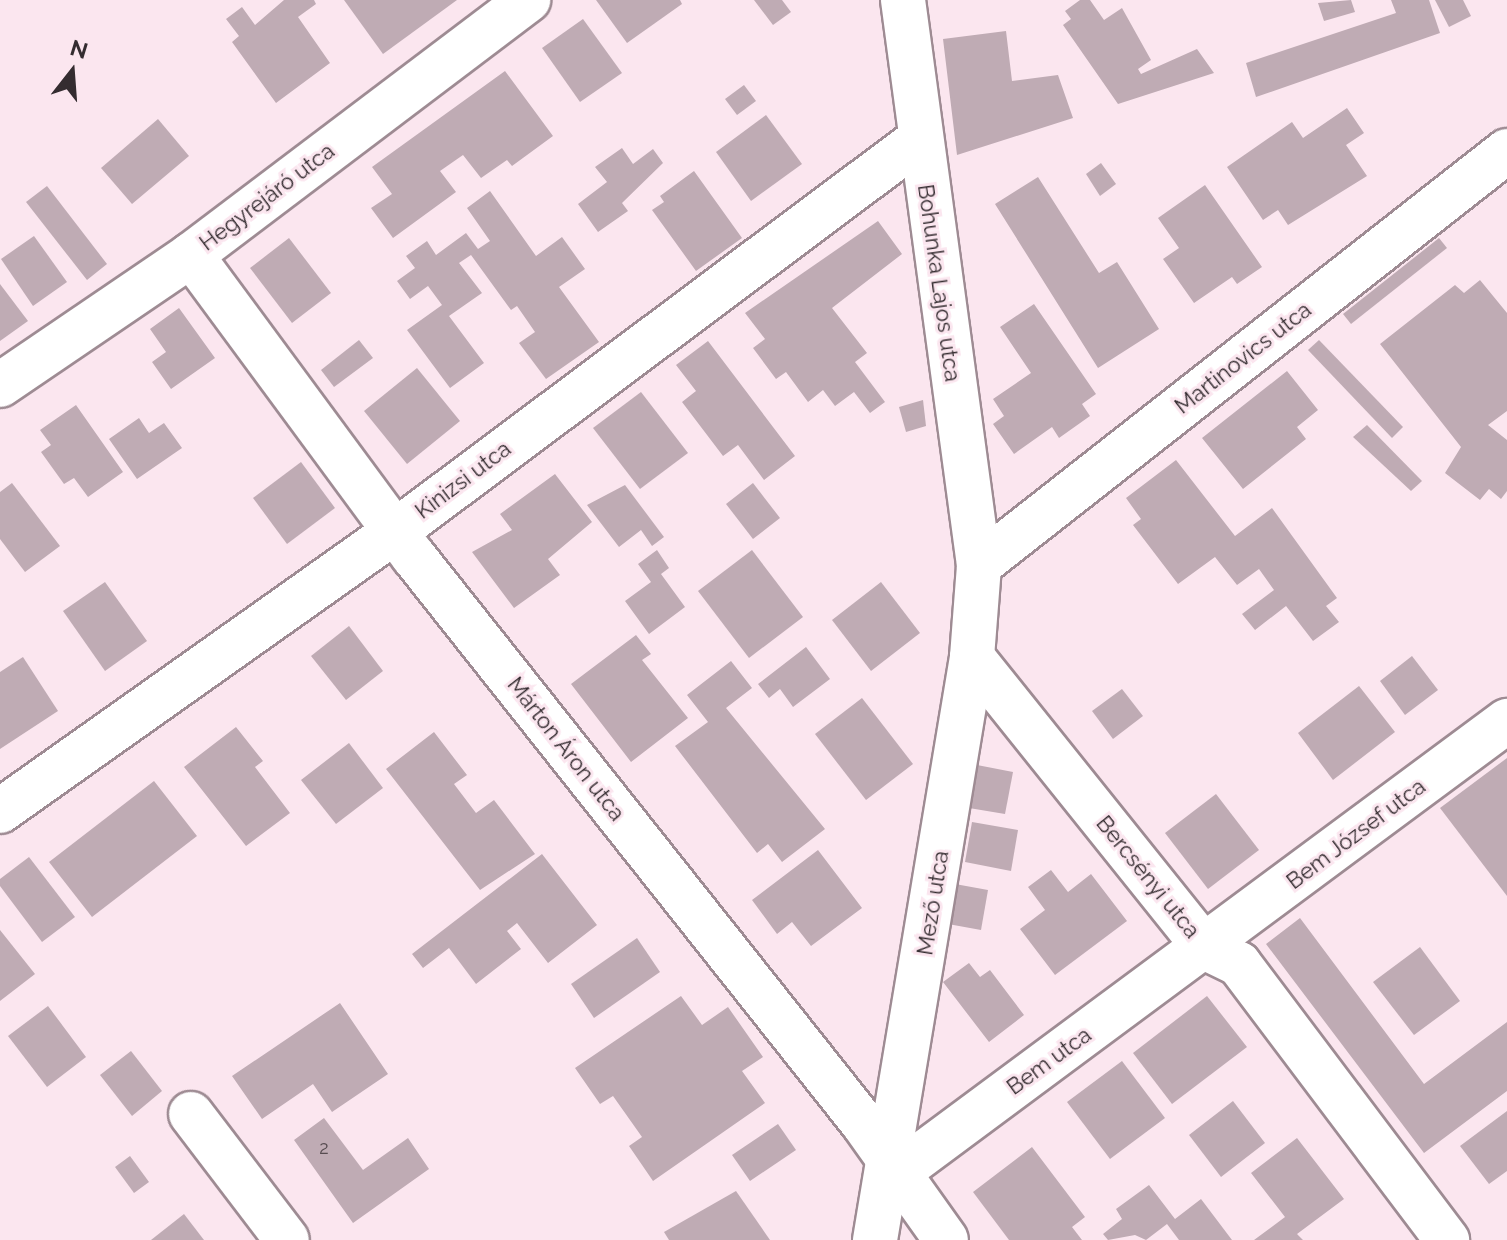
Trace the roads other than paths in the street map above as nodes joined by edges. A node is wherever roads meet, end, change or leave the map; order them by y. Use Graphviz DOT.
graph roads {
  1 [pos="528,0"];
  2 [pos="903,0"];
  3 [pos="919,140"];
  4 [pos="1507,151"];
  5 [pos="191,255"];
  6 [pos="0,385"];
  7 [pos="396,531"];
  8 [pos="979,565"];
  9 [pos="972,657"];
  10 [pos="1507,721"];
  11 [pos="0,811"];
  12 [pos="1204,947"];
  13 [pos="191,1114"];
  14 [pos="892,1169"];
  15 [pos="287,1240"];
  16 [pos="875,1240"];
  17 [pos="946,1240"];
  18 [pos="1447,1240"];
  1 -- 5 [label="street, Hegyrejáró utca"];
  2 -- 3 [label="street, Bohunka Lajos utca"];
  3 -- 7 [label="street, Kinizsi utca"];
  3 -- 8 [label="street, Bohunka Lajos utca"];
  4 -- 8 [label="street, Martinovics utca"];
  5 -- 6 [label="street, Hegyrejáró utca"];
  5 -- 7 [label="street, Márton Áron utca"];
  7 -- 11 [label="street, Kinizsi utca"];
  7 -- 14 [label="street, Márton Áron utca"];
  8 -- 9 [label="street, Mező utca"];
  9 -- 12 [label="street, Bercsényi utca"];
  9 -- 14 [label="street, Mező utca"];
  10 -- 12 [label="street, Bem József utca"];
  12 -- 14 [label="street, Bem utca"];
  12 -- 18 [label="street, Bercsényi utca"];
  13 -- 15 [label="street"];
  14 -- 16 [label="street, Mező utca"];
  14 -- 17 [label="street, Márton Áron utca"];
}
